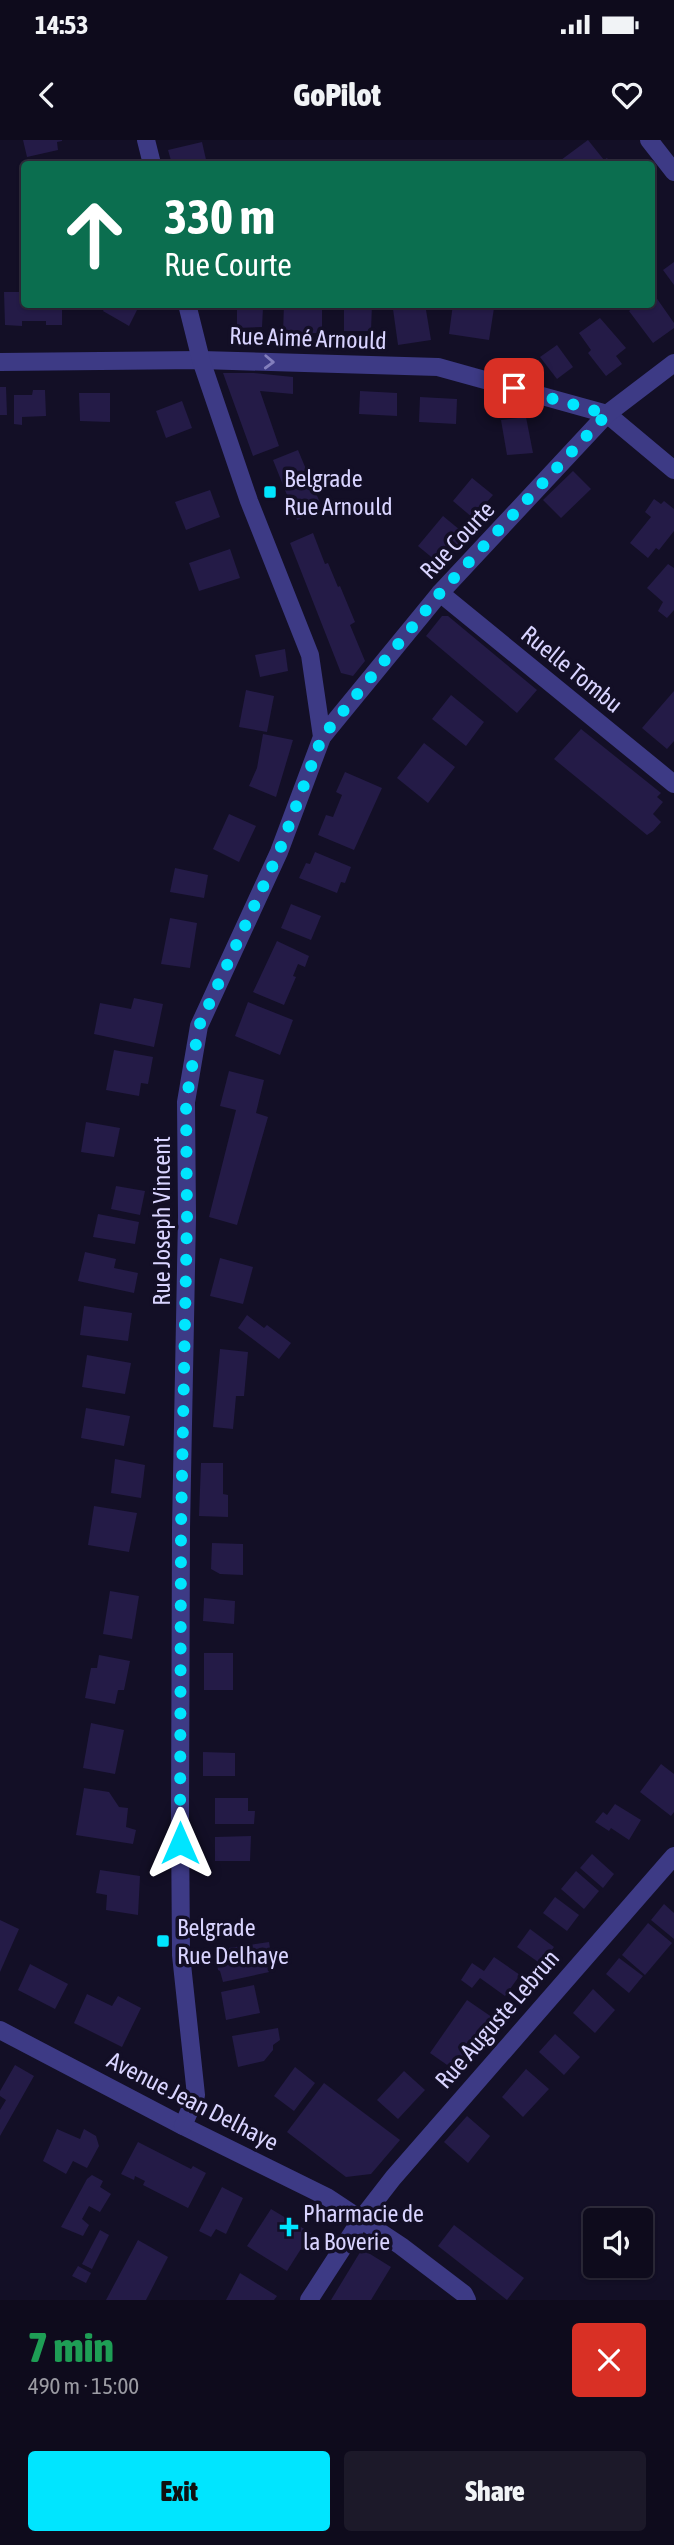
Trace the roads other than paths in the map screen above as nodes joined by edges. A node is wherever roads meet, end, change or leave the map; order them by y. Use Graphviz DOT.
graph roads {
  1 [pos="146,140"];
  2 [pos="649,140"];
  3 [pos="151,161"];
  4 [pos="674,172"];
  5 [pos="188,308"];
  6 [pos="201,360"];
  7 [pos="0,362"];
  8 [pos="674,363"];
  9 [pos="607,414"];
  10 [pos="674,470"];
  11 [pos="440,593"];
  12 [pos="322,737"];
  13 [pos="674,784"];
  14 [pos="674,1856"];
  15 [pos="0,2029"];
  16 [pos="183,2126"];
  17 [pos="362,2218"];
  18 [pos="309,2300"];
  19 [pos="467,2300"];
  1 -- 3 [label="street"];
  2 -- 4 [label="street"];
  5 -- 6 [label="street, Rue Joseph Vincent"];
  6 -- 7 [label="street, Rue Aimé Arnould"];
  6 -- 9 [label="street, Rue Aimé Arnould, one-way"];
  6 -- 12 [label="street, Rue Joseph Vincent"];
  8 -- 9 [label="street, Rue Courte"];
  9 -- 10 [label="street"];
  9 -- 11 [label="street, Rue Courte"];
  11 -- 12 [label="street, Rue Courte"];
  11 -- 13 [label="street, Ruelle Tombu"];
  12 -- 16 [label="street, Rue Joseph Vincent"];
  14 -- 17 [label="street, Rue Auguste Lebrun"];
  15 -- 16 [label="street, Avenue Jean Delhaye"];
  16 -- 17 [label="street, Avenue Jean Delhaye"];
  17 -- 18 [label="street, Rue Auguste Lebrun"];
  17 -- 19 [label="street, Avenue Jean Delhaye"];
}
